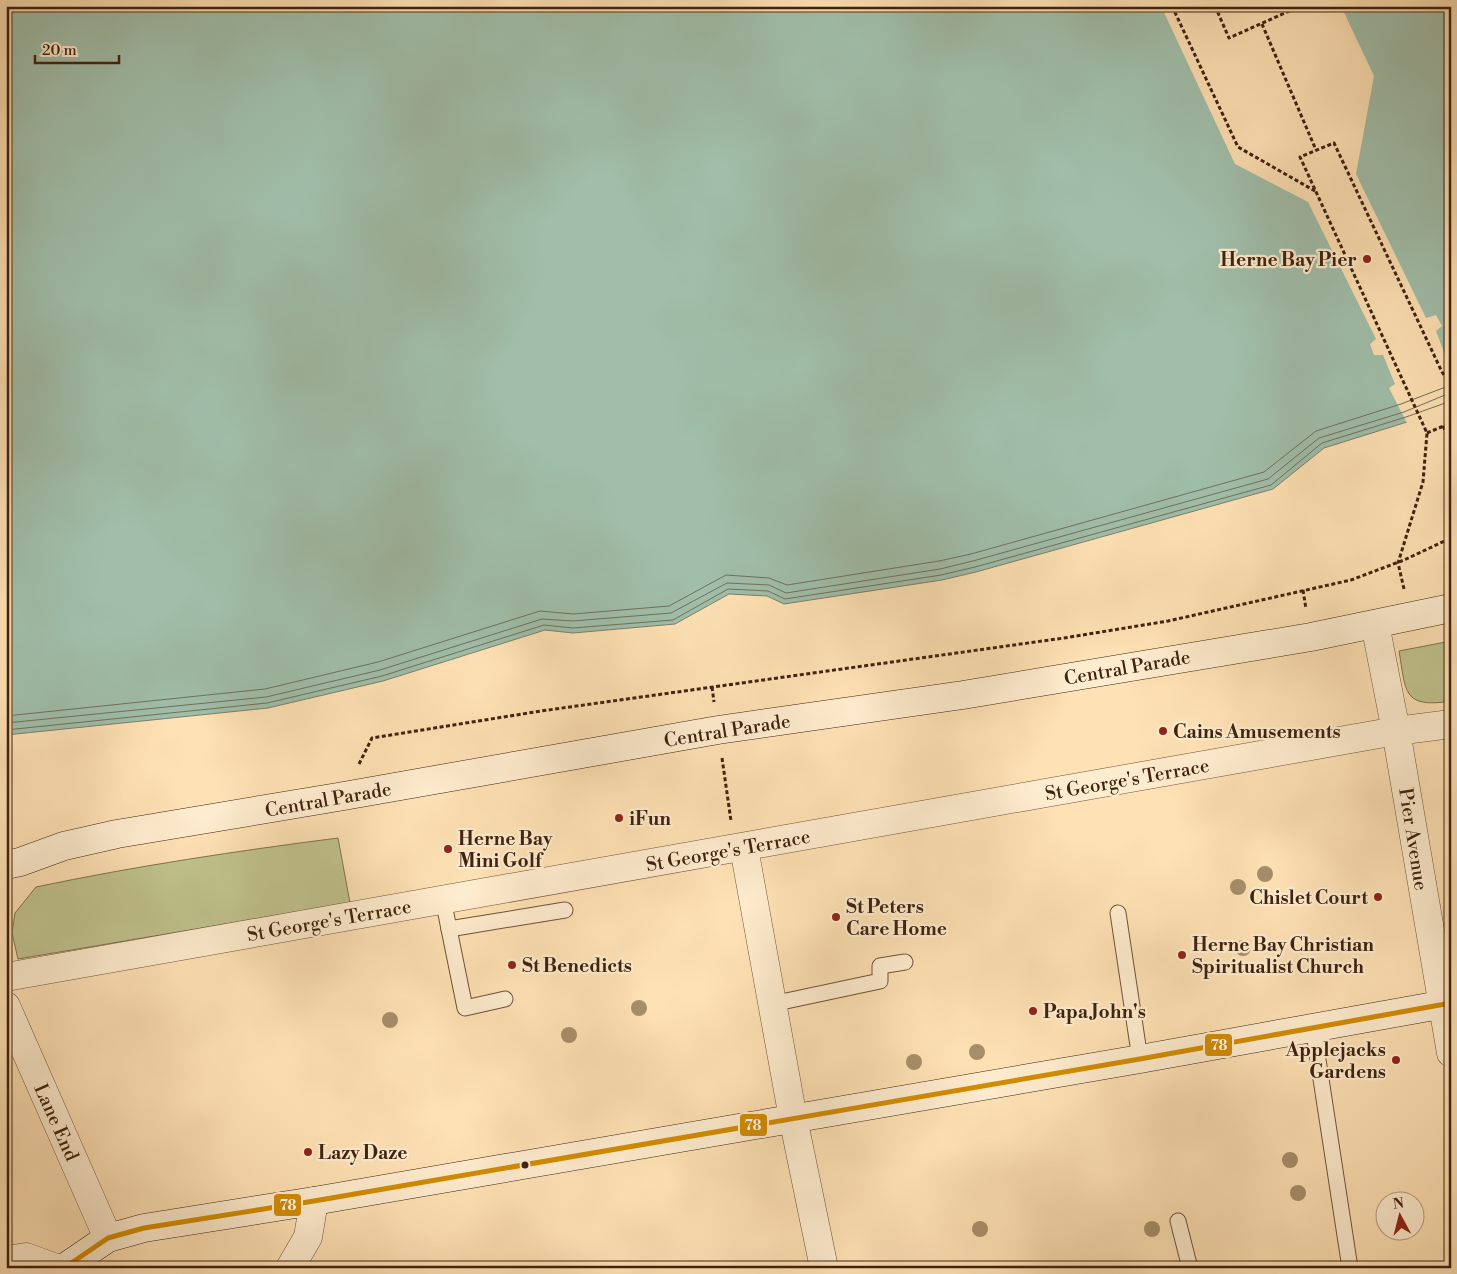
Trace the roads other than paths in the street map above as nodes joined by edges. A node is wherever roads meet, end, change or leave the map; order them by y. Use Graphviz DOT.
graph roads {
  1 [pos="1451,608"];
  2 [pos="1375,624"];
  3 [pos="1451,724"];
  4 [pos="1396,731"];
  5 [pos="740,848"];
  6 [pos="6,865"];
  7 [pos="443,900"];
  8 [pos="564,910"];
  9 [pos="1118,913"];
  10 [pos="449,930"];
  11 [pos="905,962"];
  12 [pos="6,977"];
  13 [pos="505,999"];
  14 [pos="772,1004"];
  15 [pos="1446,1004"];
  16 [pos="6,1006"];
  17 [pos="1313,1027"];
  18 [pos="1451,1053"];
  19 [pos="1140,1059"];
  20 [pos="793,1118"];
  21 [pos="314,1201"];
  22 [pos="1178,1222"];
  23 [pos="108,1238"];
  24 [pos="6,1260"];
  25 [pos="56,1268"];
  26 [pos="64,1268"];
  27 [pos="290,1268"];
  28 [pos="824,1268"];
  29 [pos="1190,1268"];
  30 [pos="1350,1268"];
  1 -- 2 [label="street, Central Parade"];
  2 -- 4 [label="street, Pier Avenue"];
  2 -- 6 [label="street, Central Parade"];
  3 -- 4 [label="street, St George's Terrace"];
  4 -- 5 [label="street, St George's Terrace"];
  4 -- 15 [label="street, Pier Avenue"];
  5 -- 7 [label="street, St George's Terrace"];
  5 -- 14 [label="street"];
  7 -- 10 [label="lane"];
  7 -- 12 [label="street, St George's Terrace"];
  8 -- 10 [label="lane"];
  9 -- 19 [label="lane"];
  10 -- 13 [label="lane"];
  11 -- 14 [label="lane"];
  14 -- 20 [label="street"];
  15 -- 17 [label="street"];
  15 -- 18 [label="street, Pier Avenue"];
  16 -- 23 [label="street, Lane End"];
  17 -- 19 [label="street"];
  17 -- 30 [label="lane"];
  19 -- 20 [label="street"];
  20 -- 21 [label="street"];
  20 -- 28 [label="street"];
  21 -- 23 [label="street"];
  21 -- 27 [label="street"];
  22 -- 29 [label="lane"];
  23 -- 26 [label="street"];
  24 -- 25 [label="street"];
}
